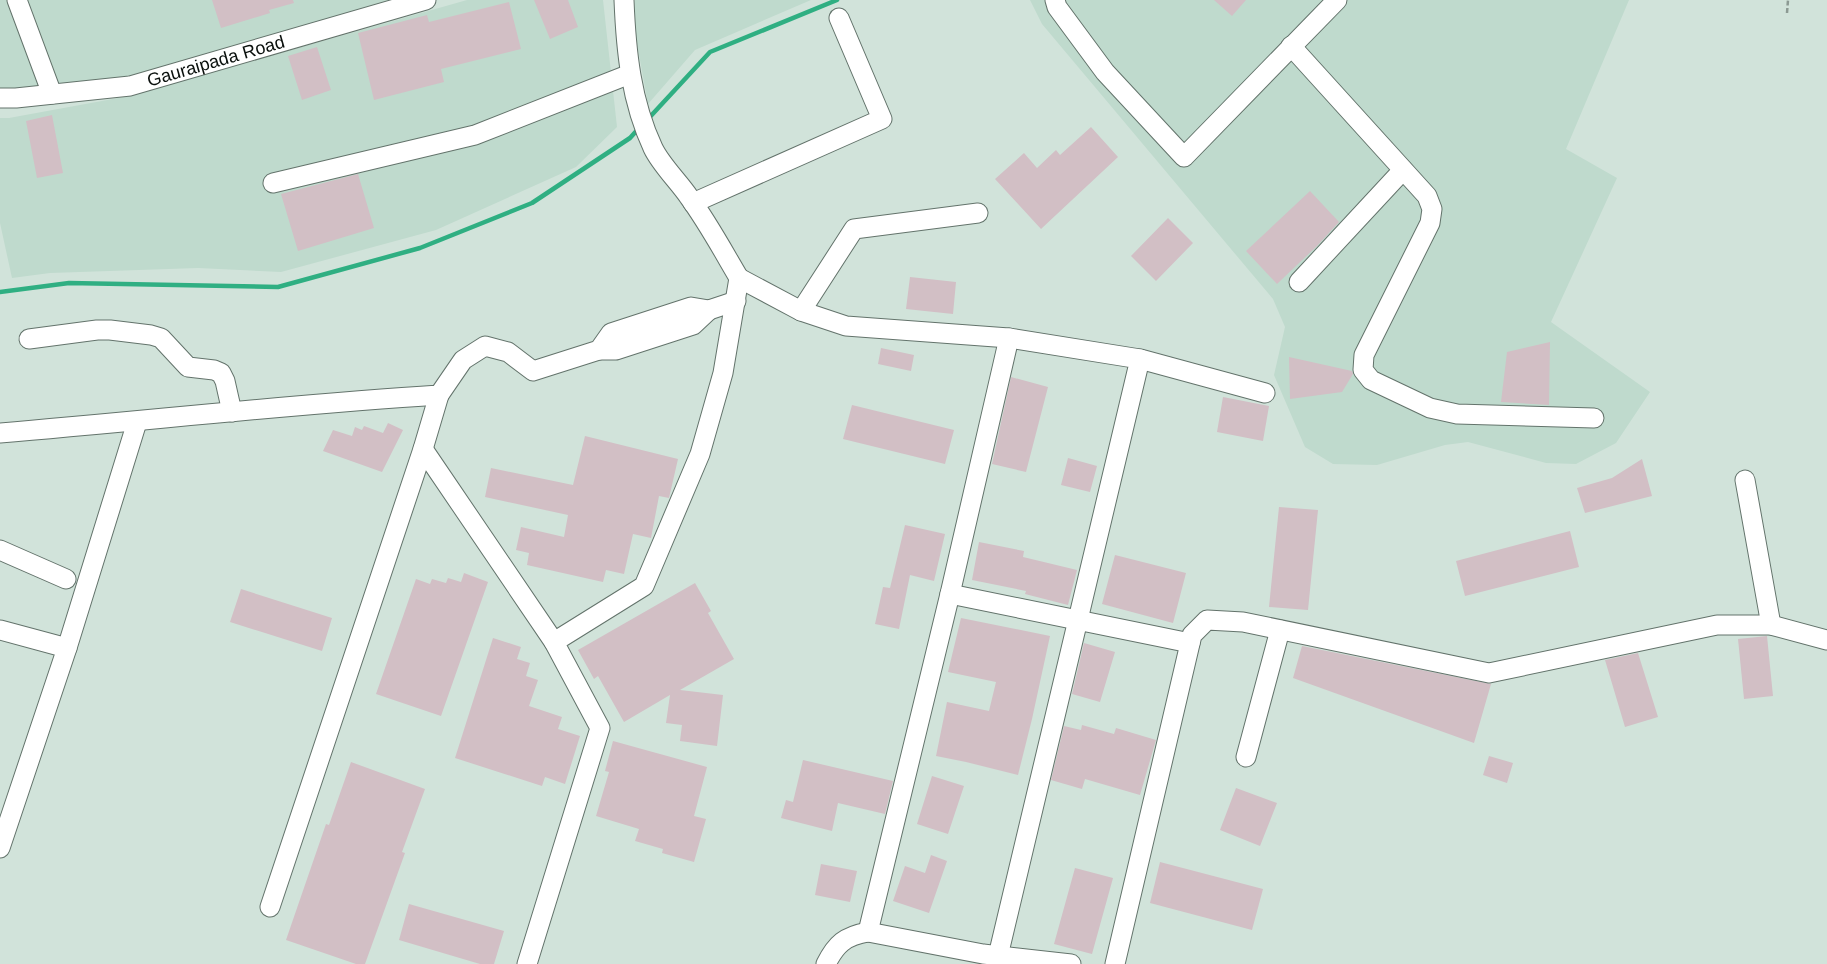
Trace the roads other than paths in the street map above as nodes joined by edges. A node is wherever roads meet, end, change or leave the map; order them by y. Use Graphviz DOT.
graph roads {
  1 [pos="17,0"];
  2 [pos="426,0"];
  3 [pos="624,0"];
  4 [pos="1055,0"];
  5 [pos="1338,0"];
  6 [pos="839,18"];
  7 [pos="1291,46"];
  8 [pos="630,74"];
  9 [pos="52,94"];
  10 [pos="0,98"];
  11 [pos="1403,170"];
  12 [pos="273,183"];
  13 [pos="693,203"];
  14 [pos="978,213"];
  15 [pos="740,278"];
  16 [pos="1299,282"];
  17 [pos="736,301"];
  18 [pos="801,311"];
  19 [pos="1008,338"];
  20 [pos="29,339"];
  21 [pos="1140,359"];
  22 [pos="1265,393"];
  23 [pos="439,396"];
  24 [pos="232,412"];
  25 [pos="1594,418"];
  26 [pos="137,422"];
  27 [pos="0,433"];
  28 [pos="423,449"];
  29 [pos="1745,480"];
  30 [pos="0,550"];
  31 [pos="66,579"];
  32 [pos="950,594"];
  33 [pos="1079,620"];
  34 [pos="1771,625"];
  35 [pos="0,630"];
  36 [pos="1280,630"];
  37 [pos="1827,640"];
  38 [pos="554,642"];
  39 [pos="1190,644"];
  40 [pos="67,648"];
  41 [pos="1246,757"];
  42 [pos="0,848"];
  43 [pos="270,906"];
  44 [pos="868,932"];
  45 [pos="998,956"];
  46 [pos="527,964"];
  47 [pos="826,964"];
  48 [pos="1071,964"];
  49 [pos="1115,964"];
  1 -- 9 [label="street"];
  2 -- 9 [label="street, Gauraipada Road"];
  3 -- 8 [label="street"];
  4 -- 7 [label="street"];
  5 -- 7 [label="street"];
  6 -- 13 [label="street"];
  7 -- 11 [label="street"];
  8 -- 12 [label="street"];
  8 -- 13 [label="street"];
  9 -- 10 [label="street, Gauraipada Road"];
  11 -- 16 [label="street"];
  11 -- 25 [label="street"];
  13 -- 15 [label="street"];
  14 -- 18 [label="street"];
  15 -- 17 [label="street"];
  15 -- 18 [label="street"];
  17 -- 23 [label="street"];
  17 -- 38 [label="street"];
  18 -- 19 [label="street"];
  19 -- 21 [label="street"];
  19 -- 32 [label="street"];
  20 -- 24 [label="street"];
  21 -- 22 [label="street"];
  21 -- 33 [label="street"];
  23 -- 24 [label="street"];
  23 -- 28 [label="street"];
  24 -- 26 [label="street"];
  26 -- 27 [label="street"];
  26 -- 40 [label="street"];
  28 -- 38 [label="street"];
  28 -- 43 [label="street"];
  29 -- 34 [label="street"];
  30 -- 31 [label="street"];
  32 -- 33 [label="street"];
  32 -- 44 [label="street"];
  33 -- 39 [label="street"];
  33 -- 45 [label="street"];
  34 -- 36 [label="street"];
  34 -- 37 [label="street"];
  35 -- 40 [label="street"];
  36 -- 39 [label="street"];
  36 -- 41 [label="street"];
  38 -- 46 [label="street"];
  39 -- 49 [label="street"];
  40 -- 42 [label="street"];
  44 -- 45 [label="street"];
  44 -- 47 [label="street"];
  45 -- 48 [label="street"];
}
